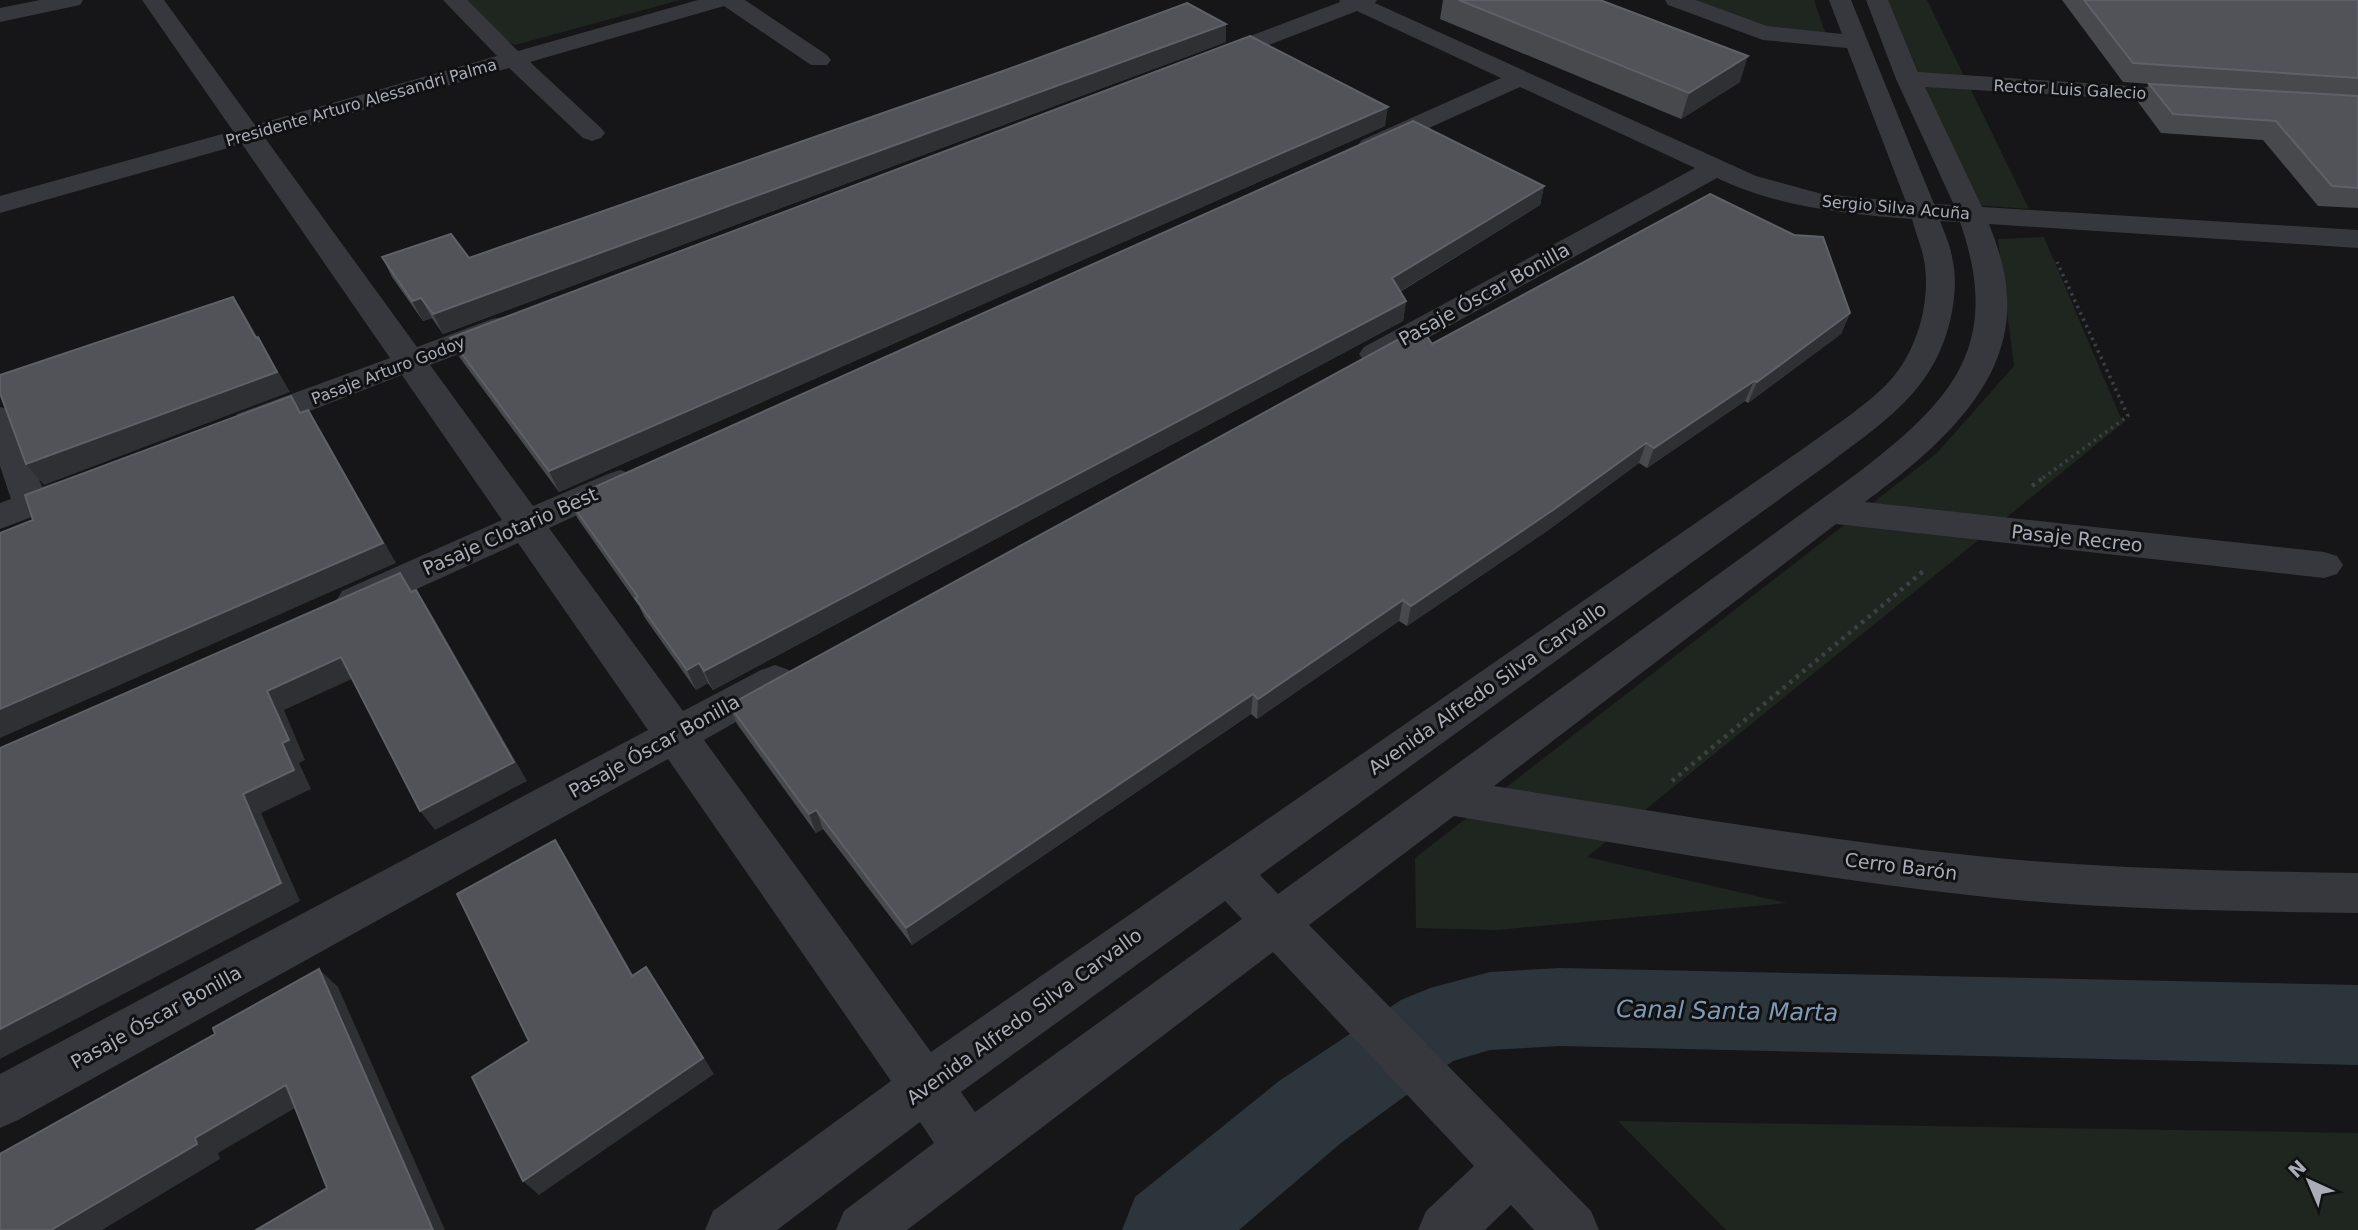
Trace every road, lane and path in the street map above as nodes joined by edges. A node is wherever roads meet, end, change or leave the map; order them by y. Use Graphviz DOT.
graph roads {
  1 [pos="72,0"];
  2 [pos="153,0"];
  3 [pos="454,0"];
  4 [pos="722,0"];
  5 [pos="730,0"];
  6 [pos="1676,0"];
  7 [pos="1840,0"];
  8 [pos="1877,0"];
  9 [pos="1358,1"];
  10 [pos="0,16"];
  11 [pos="1856,41"];
  12 [pos="513,60"];
  13 [pos="819,60"];
  14 [pos="1188,67"];
  15 [pos="1519,79"];
  16 [pos="1909,79"];
  17 [pos="2220,97"];
  18 [pos="592,133"];
  19 [pos="248,135"];
  20 [pos="1340,159"];
  21 [pos="1714,169"];
  22 [pos="0,205"];
  23 [pos="1923,211"];
  24 [pos="1969,213"];
  25 [pos="2357,240"];
  26 [pos="526,317"];
  27 [pos="409,362"];
  28 [pos="1347,369"];
  29 [pos="0,418"];
  30 [pos="226,431"];
  31 [pos="653,467"];
  32 [pos="109,475"];
  33 [pos="15,511"];
  34 [pos="1830,511"];
  35 [pos="525,525"];
  36 [pos="2324,565"];
  37 [pos="325,614"];
  38 [pos="809,662"];
  39 [pos="675,735"];
  40 [pos="1449,797"];
  41 [pos="1227,872"];
  42 [pos="2358,893"];
  43 [pos="1277,924"];
  44 [pos="925,1087"];
  45 [pos="0,1102"];
  46 [pos="969,1148"];
  47 [pos="1511,1167"];
  48 [pos="732,1230"];
  49 [pos="863,1230"];
  50 [pos="1445,1230"];
  51 [pos="1572,1230"];
  1 -- 10 [label="street"];
  2 -- 19 [label="street"];
  3 -- 12 [label="street"];
  4 -- 12 [label="street, Presidente Arturo Alessandri Palma"];
  5 -- 13 [label="street"];
  6 -- 11 [label="street"];
  7 -- 11 [label="street, Avenida Alfredo Silva Carvallo"];
  8 -- 16 [label="street"];
  9 -- 14 [label="street"];
  9 -- 15 [label="street, Sergio Silva Acuña"];
  11 -- 23 [label="street, Avenida Alfredo Silva Carvallo"];
  12 -- 18 [label="street"];
  12 -- 19 [label="street, Presidente Arturo Alessandri Palma"];
  15 -- 20 [label="street"];
  15 -- 21 [label="street, Sergio Silva Acuña"];
  16 -- 17 [label="street, Rector Luis Galecio"];
  16 -- 24 [label="street"];
  19 -- 22 [label="street, Presidente Arturo Alessandri Palma"];
  19 -- 27 [label="street"];
  21 -- 23 [label="street, Sergio Silva Acuña"];
  21 -- 28 [label="street, Pasaje Óscar Bonilla"];
  23 -- 24 [label="street, Sergio Silva Acuña"];
  23 -- 41 [label="street, Avenida Alfredo Silva Carvallo"];
  24 -- 25 [label="street, Sergio Silva Acuña"];
  24 -- 34 [label="street"];
  26 -- 27 [label="street, Pasaje Arturo Godoy"];
  27 -- 30 [label="street, Pasaje Arturo Godoy"];
  27 -- 35 [label="street"];
  29 -- 33 [label="street"];
  31 -- 35 [label="street, Pasaje Clotario Best"];
  32 -- 33 [label="street"];
  34 -- 36 [label="street, Pasaje Recreo"];
  34 -- 40 [label="street"];
  35 -- 37 [label="street, Pasaje Clotario Best"];
  35 -- 39 [label="street"];
  38 -- 39 [label="street, Pasaje Óscar Bonilla"];
  39 -- 44 [label="street"];
  39 -- 45 [label="street, Pasaje Óscar Bonilla"];
  40 -- 42 [label="street, Cerro Barón"];
  40 -- 43 [label="street"];
  41 -- 43 [label="street"];
  41 -- 44 [label="street, Avenida Alfredo Silva Carvallo"];
  43 -- 46 [label="street"];
  43 -- 47 [label="street"];
  44 -- 46 [label="street"];
  44 -- 48 [label="street, Avenida Alfredo Silva Carvallo"];
  46 -- 49 [label="street"];
  47 -- 50 [label="street"];
  47 -- 51 [label="street"];
}
